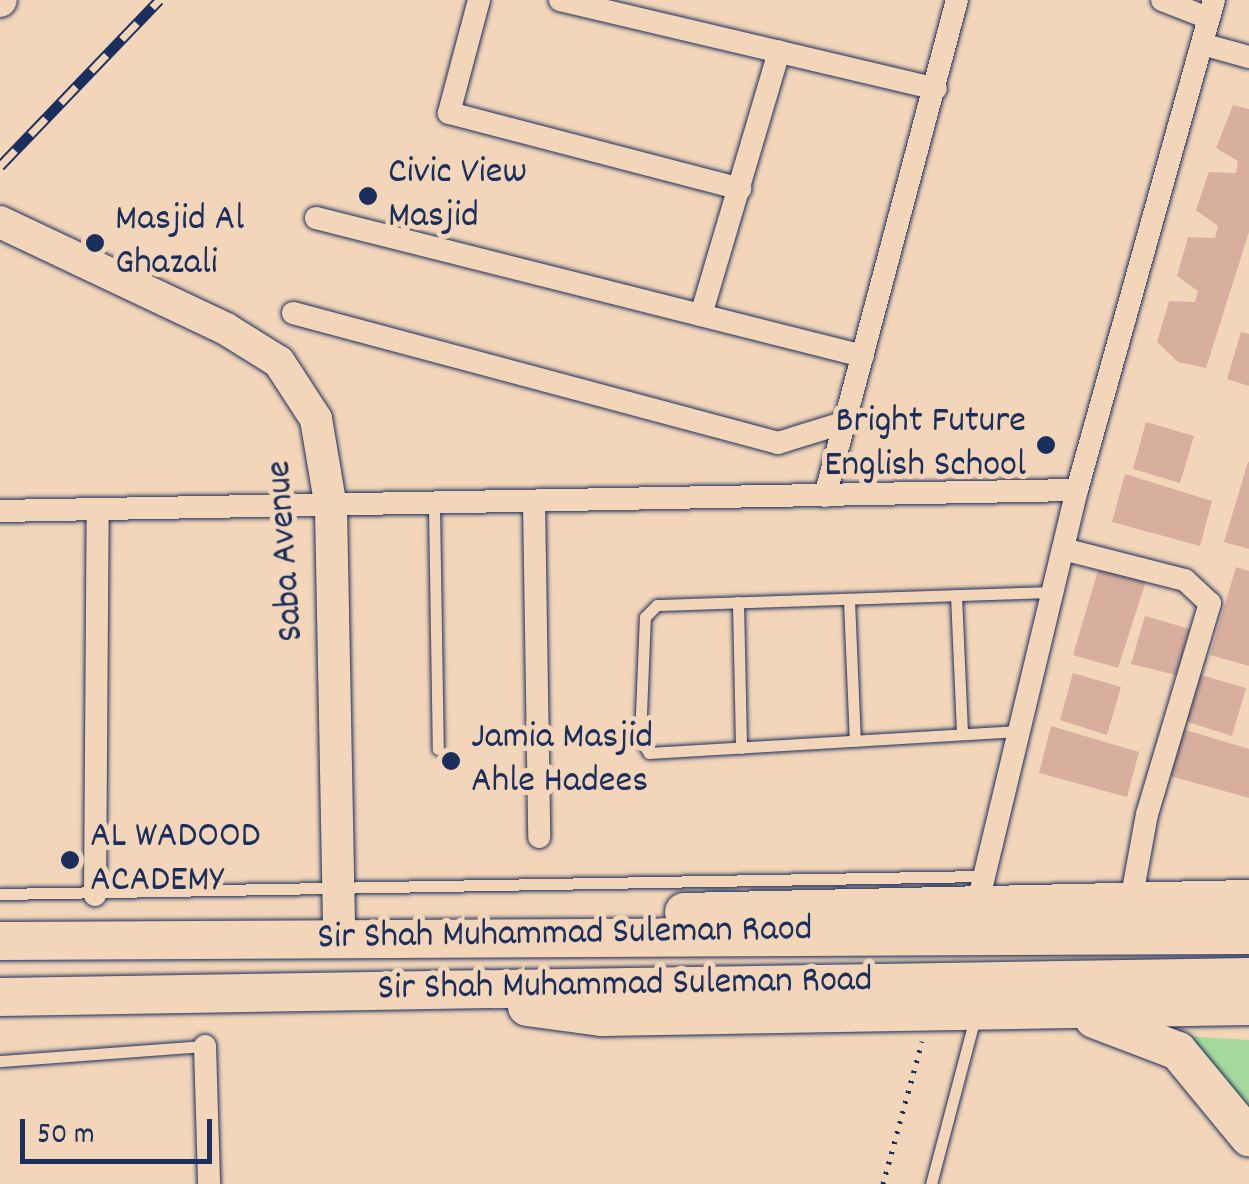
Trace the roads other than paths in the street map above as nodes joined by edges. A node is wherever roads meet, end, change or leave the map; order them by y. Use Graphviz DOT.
graph roads {
  1 [pos="480,0"];
  2 [pos="560,0"];
  3 [pos="957,0"];
  4 [pos="1162,0"];
  5 [pos="1211,9"];
  6 [pos="626,10"];
  7 [pos="1202,44"];
  8 [pos="778,51"];
  9 [pos="1249,57"];
  10 [pos="936,89"];
  11 [pos="740,189"];
  12 [pos="316,218"];
  13 [pos="0,222"];
  14 [pos="293,313"];
  15 [pos="701,315"];
  16 [pos="864,356"];
  17 [pos="846,422"];
  18 [pos="1077,490"];
  19 [pos="825,496"];
  20 [pos="534,501"];
  21 [pos="434,506"];
  22 [pos="331,508"];
  23 [pos="98,510"];
  24 [pos="0,511"];
  25 [pos="1063,548"];
  26 [pos="1053,592"];
  27 [pos="956,595"];
  28 [pos="849,600"];
  29 [pos="738,602"];
  30 [pos="1019,730"];
  31 [pos="962,734"];
  32 [pos="855,741"];
  33 [pos="742,748"];
  34 [pos="438,749"];
  35 [pos="540,837"];
  36 [pos="981,889"];
  37 [pos="0,894"];
  38 [pos="95,895"];
  39 [pos="342,895"];
  40 [pos="1249,899"];
  41 [pos="1131,900"];
  42 [pos="428,935"];
  43 [pos="1249,936"];
  44 [pos="339,938"];
  45 [pos="0,941"];
  46 [pos="1249,976"];
  47 [pos="406,992"];
  48 [pos="0,997"];
  49 [pos="1249,1006"];
  50 [pos="977,1008"];
  51 [pos="205,1046"];
  52 [pos="0,1061"];
  53 [pos="1249,1137"];
  54 [pos="208,1184"];
  55 [pos="931,1184"];
  1 -- 11 [label="street"];
  2 -- 6 [label="street"];
  3 -- 10 [label="street"];
  4 -- 5 [label="street"];
  5 -- 7 [label="street"];
  6 -- 8 [label="street"];
  7 -- 9 [label="street"];
  7 -- 18 [label="street"];
  8 -- 10 [label="street"];
  8 -- 11 [label="street"];
  10 -- 16 [label="street"];
  11 -- 15 [label="street"];
  12 -- 15 [label="street"];
  13 -- 22 [label="main road, Saba Avenue"];
  14 -- 17 [label="street"];
  15 -- 16 [label="street"];
  16 -- 17 [label="street"];
  17 -- 19 [label="street"];
  18 -- 19 [label="street"];
  18 -- 25 [label="street"];
  19 -- 20 [label="street"];
  20 -- 21 [label="street"];
  20 -- 35 [label="street"];
  21 -- 22 [label="street"];
  21 -- 34 [label="lane"];
  22 -- 23 [label="street"];
  22 -- 39 [label="main road, Saba Avenue"];
  23 -- 24 [label="street"];
  23 -- 38 [label="street"];
  25 -- 26 [label="street"];
  25 -- 41 [label="street"];
  26 -- 27 [label="lane"];
  26 -- 30 [label="street"];
  27 -- 28 [label="lane"];
  27 -- 31 [label="lane"];
  28 -- 29 [label="lane"];
  28 -- 32 [label="lane"];
  29 -- 33 [label="lane"];
  29 -- 33 [label="lane"];
  30 -- 31 [label="lane"];
  30 -- 36 [label="street"];
  31 -- 32 [label="lane"];
  32 -- 33 [label="lane"];
  36 -- 39 [label="lane"];
  36 -- 41 [label="highway"];
  36 -- 42 [label="highway"];
  37 -- 38 [label="lane"];
  38 -- 39 [label="lane"];
  39 -- 44 [label="main road, Saba Avenue"];
  40 -- 41 [label="highway"];
  42 -- 43 [label="highway, Sir Shah Muhammad Suleman Raod"];
  42 -- 44 [label="highway, Sir Shah Muhammad Suleman Raod"];
  44 -- 45 [label="highway, Sir Shah Muhammad Suleman Raod"];
  46 -- 47 [label="highway, Sir Shah Muhammad Suleman Road"];
  47 -- 48 [label="highway, Sir Shah Muhammad Suleman Road"];
  47 -- 50 [label="highway"];
  49 -- 50 [label="highway"];
  50 -- 53 [label="highway"];
  50 -- 55 [label="lane"];
  51 -- 52 [label="lane"];
  51 -- 54 [label="street"];
}
